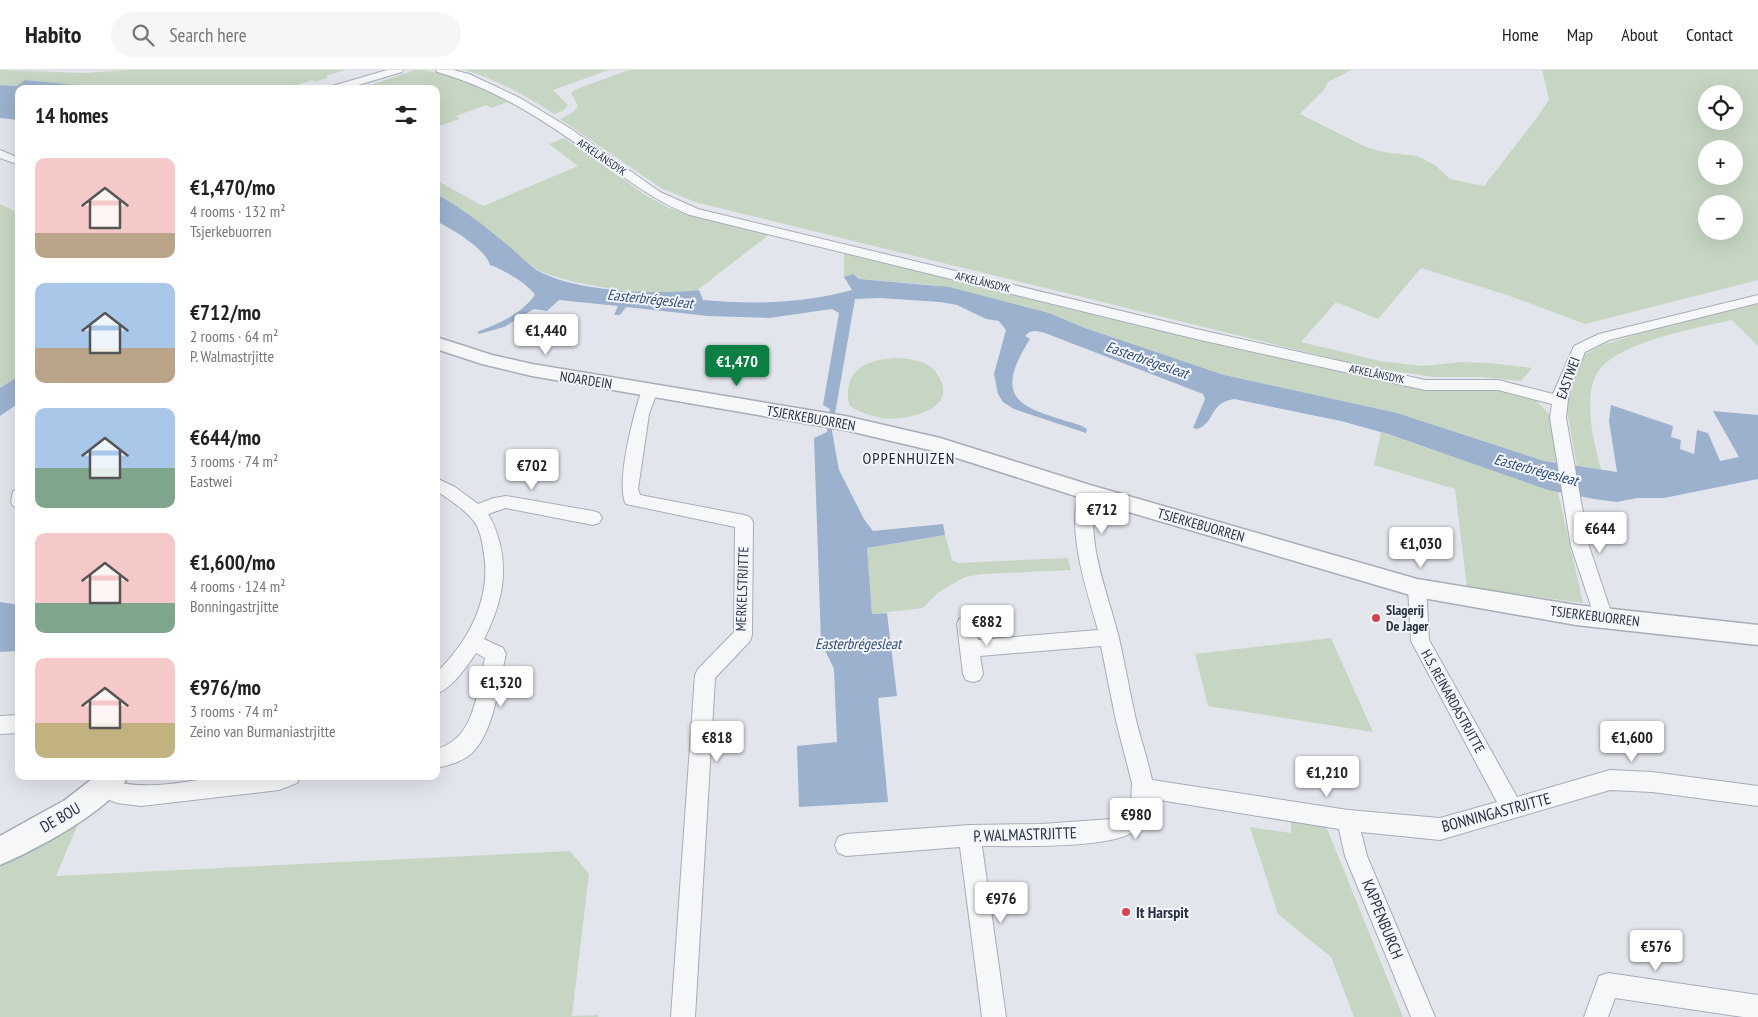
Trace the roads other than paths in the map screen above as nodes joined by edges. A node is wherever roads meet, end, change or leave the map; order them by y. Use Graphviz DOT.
graph roads {
  1 [pos="398,70"];
  2 [pos="441,70"];
  3 [pos="347,85"];
  4 [pos="0,154"];
  5 [pos="15,160"];
  6 [pos="1758,299"];
  7 [pos="440,344"];
  8 [pos="650,390"];
  9 [pos="1559,401"];
  10 [pos="440,486"];
  11 [pos="1088,492"];
  12 [pos="475,513"];
  13 [pos="593,518"];
  14 [pos="1417,588"];
  15 [pos="1604,618"];
  16 [pos="966,624"];
  17 [pos="1758,634"];
  18 [pos="1109,637"];
  19 [pos="473,642"];
  20 [pos="970,649"];
  21 [pos="973,674"];
  22 [pos="440,682"];
  23 [pos="15,724"];
  24 [pos="0,726"];
  25 [pos="440,758"];
  26 [pos="280,780"];
  27 [pos="110,782"];
  28 [pos="1143,788"];
  29 [pos="1758,796"];
  30 [pos="1512,808"];
  31 [pos="1348,820"];
  32 [pos="970,836"];
  33 [pos="846,845"];
  34 [pos="0,851"];
  35 [pos="1758,1006"];
  36 [pos="683,1017"];
  37 [pos="994,1017"];
  38 [pos="1423,1017"];
  39 [pos="1596,1017"];
  1 -- 3 [label="street"];
  2 -- 9 [label="street, AFKELÂNSDYK"];
  4 -- 5 [label="street"];
  6 -- 9 [label="street, EASTWEI"];
  7 -- 8 [label="street, NOARDEIN"];
  8 -- 11 [label="street, TSJERKEBUORREN"];
  8 -- 36 [label="street, MERKELSTRJITTE"];
  9 -- 15 [label="street, EASTWEI"];
  10 -- 12 [label="street"];
  11 -- 14 [label="street, TSJERKEBUORREN"];
  11 -- 18 [label="street, P. WALMASTRJITTE"];
  12 -- 13 [label="street"];
  12 -- 19 [label="street"];
  14 -- 15 [label="street, TSJERKEBUORREN"];
  14 -- 30 [label="street, H.S. REINARDASTRJITTE"];
  15 -- 17 [label="street, TSJERKEBUORREN"];
  16 -- 20 [label="street"];
  18 -- 20 [label="street"];
  18 -- 28 [label="street, P. WALMASTRJITTE"];
  19 -- 22 [label="street"];
  19 -- 25 [label="street"];
  20 -- 21 [label="street"];
  23 -- 24 [label="street"];
  26 -- 27 [label="street"];
  27 -- 34 [label="street, DE BOU"];
  28 -- 31 [label="street, BONNINGASTRJITTE"];
  28 -- 32 [label="street, P. WALMASTRJITTE"];
  29 -- 30 [label="street, BONNINGASTRJITTE"];
  30 -- 31 [label="street, BONNINGASTRJITTE"];
  31 -- 38 [label="street, KAPPENBURCH"];
  32 -- 33 [label="street, P. WALMASTRJITTE"];
  32 -- 37 [label="street"];
  35 -- 39 [label="street"];
}
